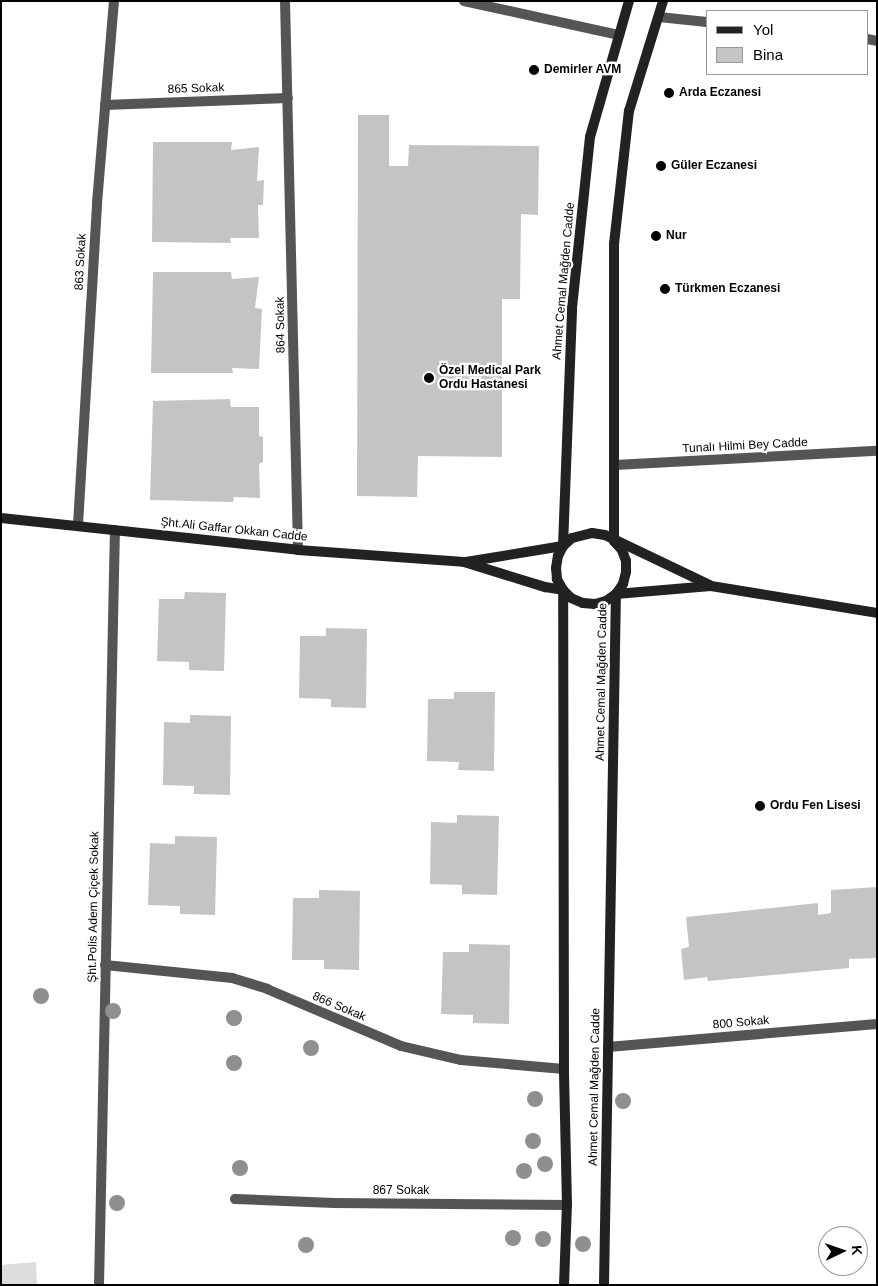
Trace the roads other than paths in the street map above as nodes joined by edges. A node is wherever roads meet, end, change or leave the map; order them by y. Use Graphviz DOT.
graph roads {
  1 [pos="114,1"];
  2 [pos="285,1"];
  3 [pos="464,1"];
  4 [pos="629,1"];
  5 [pos="663,1"];
  6 [pos="659,17"];
  7 [pos="706,22"];
  8 [pos="619,35"];
  9 [pos="288,98"];
  10 [pos="105,105"];
  11 [pos="876,448"];
  12 [pos="615,465"];
  13 [pos="1,518"];
  14 [pos="78,525"];
  15 [pos="115,530"];
  16 [pos="614,541"];
  17 [pos="563,546"];
  18 [pos="298,550"];
  19 [pos="464,562"];
  20 [pos="711,586"];
  21 [pos="562,590"];
  22 [pos="616,594"];
  23 [pos="877,613"];
  24 [pos="105,965"];
  25 [pos="877,1024"];
  26 [pos="608,1047"];
  27 [pos="564,1068"];
  28 [pos="235,1199"];
  29 [pos="567,1205"];
  30 [pos="99,1285"];
  31 [pos="564,1285"];
  32 [pos="604,1285"];
  1 -- 10 [label="street, 863 Sokak"];
  2 -- 9 [label="street, 864 Sokak"];
  3 -- 8 [label="street"];
  4 -- 8 [label="main road, Ahmet Cemal Mağden Cadde"];
  5 -- 6 [label="main road"];
  6 -- 7 [label="street"];
  6 -- 12 [label="main road"];
  8 -- 17 [label="main road, Ahmet Cemal Mağden Cadde"];
  9 -- 10 [label="street, 865 Sokak"];
  9 -- 18 [label="street, 864 Sokak"];
  10 -- 14 [label="street, 863 Sokak"];
  11 -- 12 [label="street, Tunalı Hilmi Bey Cadde"];
  12 -- 16 [label="main road"];
  13 -- 14 [label="main road, Şht.Ali Gaffar Okkan Cadde"];
  14 -- 15 [label="main road, Şht.Ali Gaffar Okkan Cadde"];
  15 -- 18 [label="main road, Şht.Ali Gaffar Okkan Cadde"];
  15 -- 24 [label="street, Şht.Polis Adem Çiçek Sokak"];
  16 -- 17 [label="main road, Şht.Ali Gaffar Okkan Cadde"];
  16 -- 20 [label="main road, Şht.Ali Gaffar Okkan Cadde"];
  16 -- 22 [label="main road, Ahmet Cemal Mağden Cadde"];
  17 -- 19 [label="main road, Şht.Ali Gaffar Okkan Cadde"];
  17 -- 21 [label="main road, Ahmet Cemal Mağden Cadde"];
  18 -- 19 [label="main road, Şht.Ali Gaffar Okkan Cadde"];
  19 -- 21 [label="main road, Şht.Ali Gaffar Okkan Cadde"];
  20 -- 22 [label="main road, Şht.Ali Gaffar Okkan Cadde"];
  20 -- 23 [label="main road, Şht.Ali Gaffar Okkan Cadde"];
  21 -- 22 [label="main road, Şht.Ali Gaffar Okkan Cadde"];
  21 -- 27 [label="main road, Ahmet Cemal Mağden Cadde"];
  22 -- 26 [label="main road, Ahmet Cemal Mağden Cadde"];
  24 -- 27 [label="street, 866 Sokak"];
  24 -- 30 [label="street, Şht.Polis Adem Çiçek Sokak"];
  25 -- 26 [label="street, 800 Sokak"];
  26 -- 32 [label="main road, Ahmet Cemal Mağden Cadde"];
  27 -- 29 [label="main road, Ahmet Cemal Mağden Cadde"];
  28 -- 29 [label="street, 867 Sokak"];
  29 -- 31 [label="main road, Ahmet Cemal Mağden Cadde"];
}
